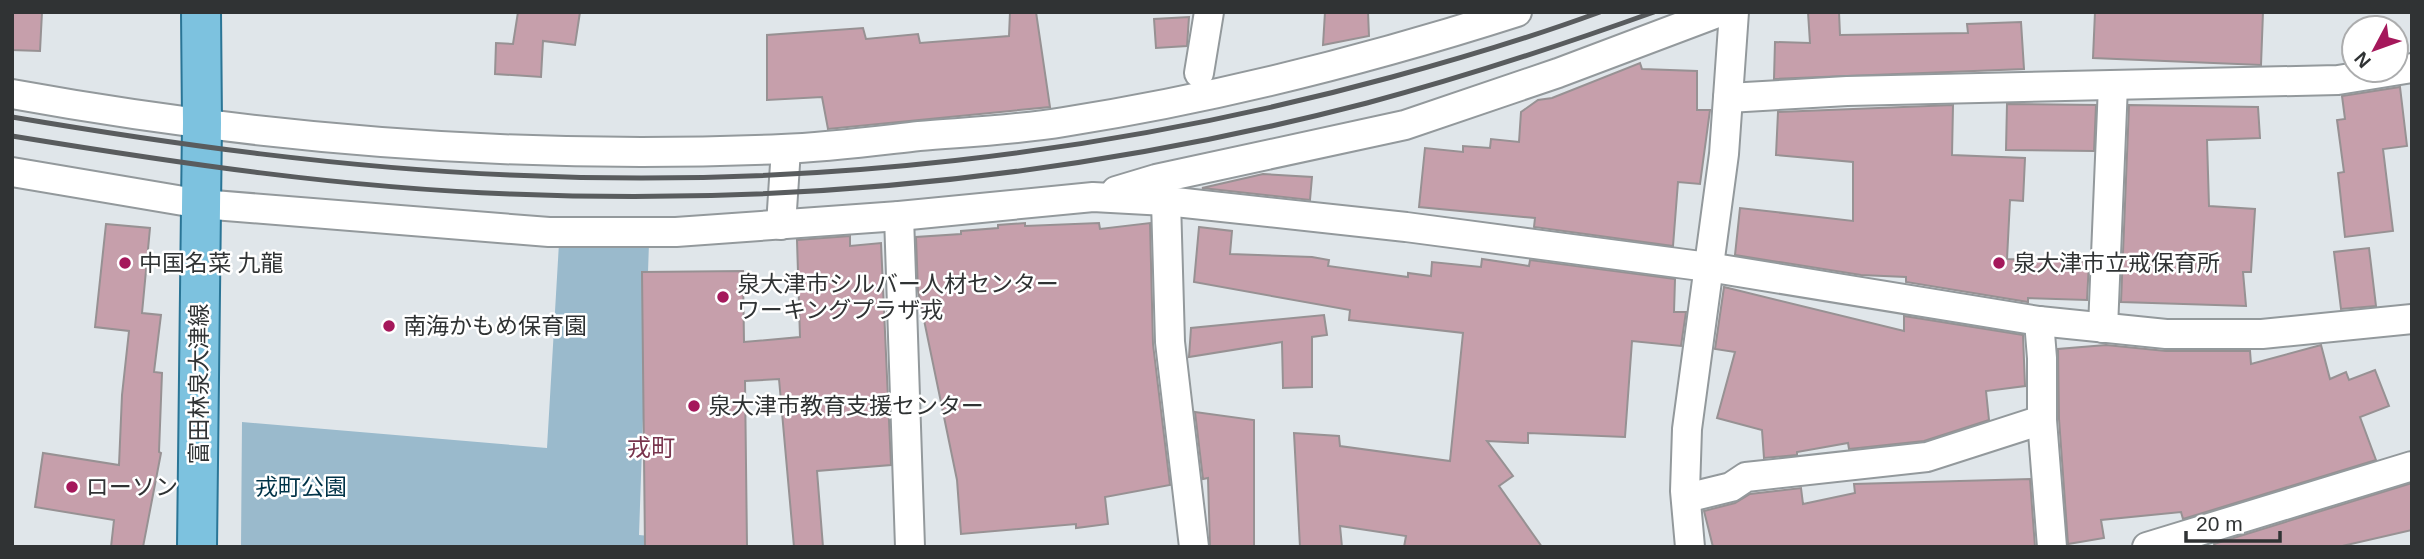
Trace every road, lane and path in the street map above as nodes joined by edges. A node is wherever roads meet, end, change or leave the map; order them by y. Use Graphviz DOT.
graph roads {
  1 [pos="201,12"];
  2 [pos="1209,12"];
  3 [pos="1517,12"];
  4 [pos="1720,12"];
  5 [pos="1734,12"];
  6 [pos="2412,68"];
  7 [pos="1199,74"];
  8 [pos="2113,85"];
  9 [pos="12,94"];
  10 [pos="1728,98"];
  11 [pos="202,123"];
  12 [pos="786,149"];
  13 [pos="12,172"];
  14 [pos="1093,197"];
  15 [pos="1166,201"];
  16 [pos="201,204"];
  17 [pos="900,216"];
  18 [pos="781,225"];
  19 [pos="1708,267"];
  20 [pos="2412,319"];
  21 [pos="2039,321"];
  22 [pos="2103,328"];
  23 [pos="2042,420"];
  24 [pos="2412,466"];
  25 [pos="1686,498"];
  26 [pos="197,547"];
  27 [pos="911,547"];
  28 [pos="1194,547"];
  29 [pos="1690,547"];
  30 [pos="2052,547"];
  31 [pos="2147,547"];
  1 -- 11 [label="main road, 富田林泉大津線"];
  2 -- 7 [label="street"];
  3 -- 12 [label="street"];
  4 -- 14 [label="street"];
  5 -- 10 [label="street"];
  6 -- 8 [label="street"];
  8 -- 10 [label="street"];
  8 -- 22 [label="street"];
  9 -- 11 [label="street"];
  10 -- 19 [label="street"];
  11 -- 12 [label="street"];
  11 -- 16 [label="main road, 富田林泉大津線"];
  12 -- 18 [label="street"];
  13 -- 16 [label="street"];
  14 -- 15 [label="street"];
  14 -- 17 [label="street"];
  15 -- 19 [label="street"];
  15 -- 28 [label="street"];
  16 -- 18 [label="street"];
  16 -- 26 [label="main road, 富田林泉大津線"];
  17 -- 18 [label="street"];
  17 -- 27 [label="street"];
  19 -- 21 [label="street"];
  19 -- 25 [label="street"];
  20 -- 22 [label="street"];
  21 -- 22 [label="street"];
  21 -- 23 [label="street"];
  23 -- 25 [label="street"];
  23 -- 30 [label="street"];
  24 -- 31 [label="street"];
  25 -- 29 [label="street"];
}
